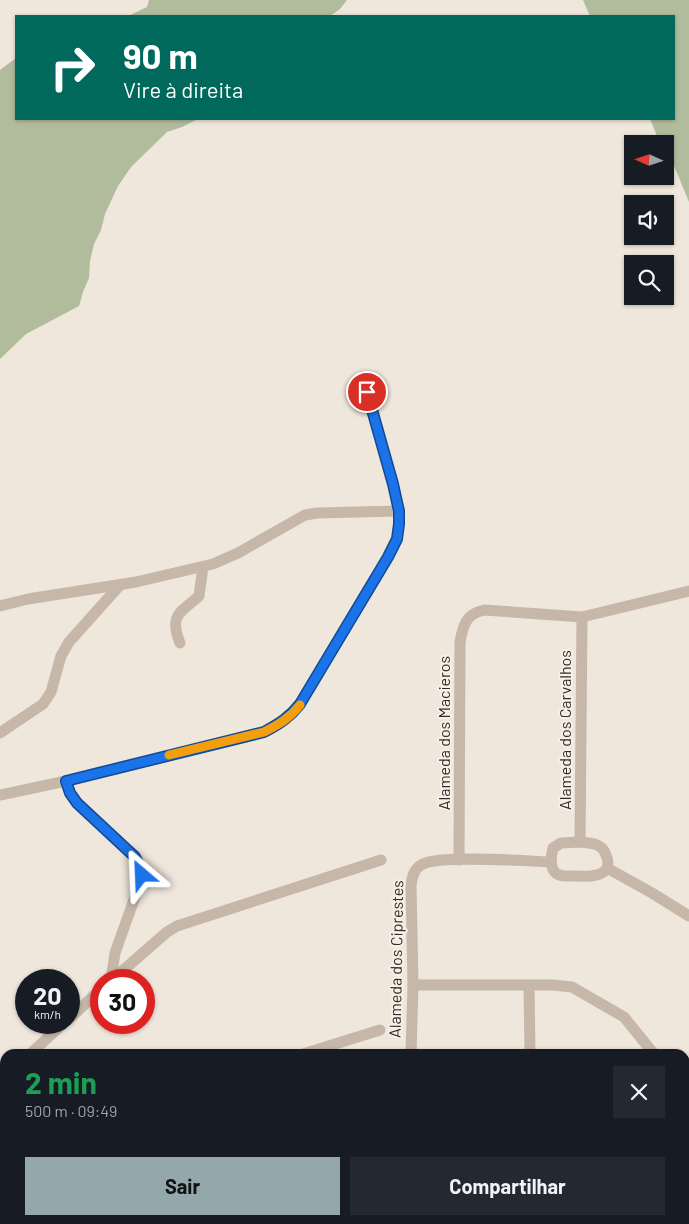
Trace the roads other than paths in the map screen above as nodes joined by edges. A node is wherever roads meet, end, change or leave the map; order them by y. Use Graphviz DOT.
graph roads {
  1 [pos="367,392"];
  2 [pos="399,511"];
  3 [pos="203,566"];
  4 [pos="120,585"];
  5 [pos="689,591"];
  6 [pos="0,606"];
  7 [pos="582,617"];
  8 [pos="180,643"];
  9 [pos="0,733"];
  10 [pos="66,781"];
  11 [pos="0,795"];
  12 [pos="580,842"];
  13 [pos="381,860"];
  14 [pos="459,860"];
  15 [pos="551,862"];
  16 [pos="607,868"];
  17 [pos="689,916"];
  18 [pos="116,953"];
  19 [pos="134,960"];
  20 [pos="113,969"];
  21 [pos="124,969"];
  22 [pos="413,985"];
  23 [pos="529,986"];
  24 [pos="90,1000"];
  25 [pos="80,1009"];
  26 [pos="380,1030"];
  27 [pos="53,1034"];
  28 [pos="38,1049"];
  29 [pos="319,1049"];
  30 [pos="411,1049"];
  31 [pos="530,1049"];
  32 [pos="650,1049"];
  1 -- 2 [label="street"];
  2 -- 3 [label="street"];
  2 -- 10 [label="street"];
  3 -- 4 [label="street"];
  3 -- 8 [label="street"];
  4 -- 6 [label="street"];
  4 -- 9 [label="street"];
  5 -- 7 [label="street"];
  7 -- 12 [label="street, Alameda dos Carvalhos"];
  7 -- 14 [label="street, Alameda dos Macieros"];
  10 -- 11 [label="street"];
  10 -- 18 [label="street"];
  12 -- 15 [label="street"];
  12 -- 16 [label="street"];
  13 -- 19 [label="street"];
  14 -- 15 [label="street"];
  14 -- 22 [label="street, Alameda dos Ciprestes"];
  15 -- 16 [label="street"];
  16 -- 17 [label="street"];
  18 -- 19 [label="street"];
  18 -- 20 [label="street"];
  19 -- 21 [label="street"];
  22 -- 23 [label="street"];
  22 -- 30 [label="street, Alameda dos Ciprestes"];
  23 -- 31 [label="street"];
  23 -- 32 [label="street"];
  24 -- 25 [label="street"];
  26 -- 29 [label="street"];
  27 -- 28 [label="street"];
}
